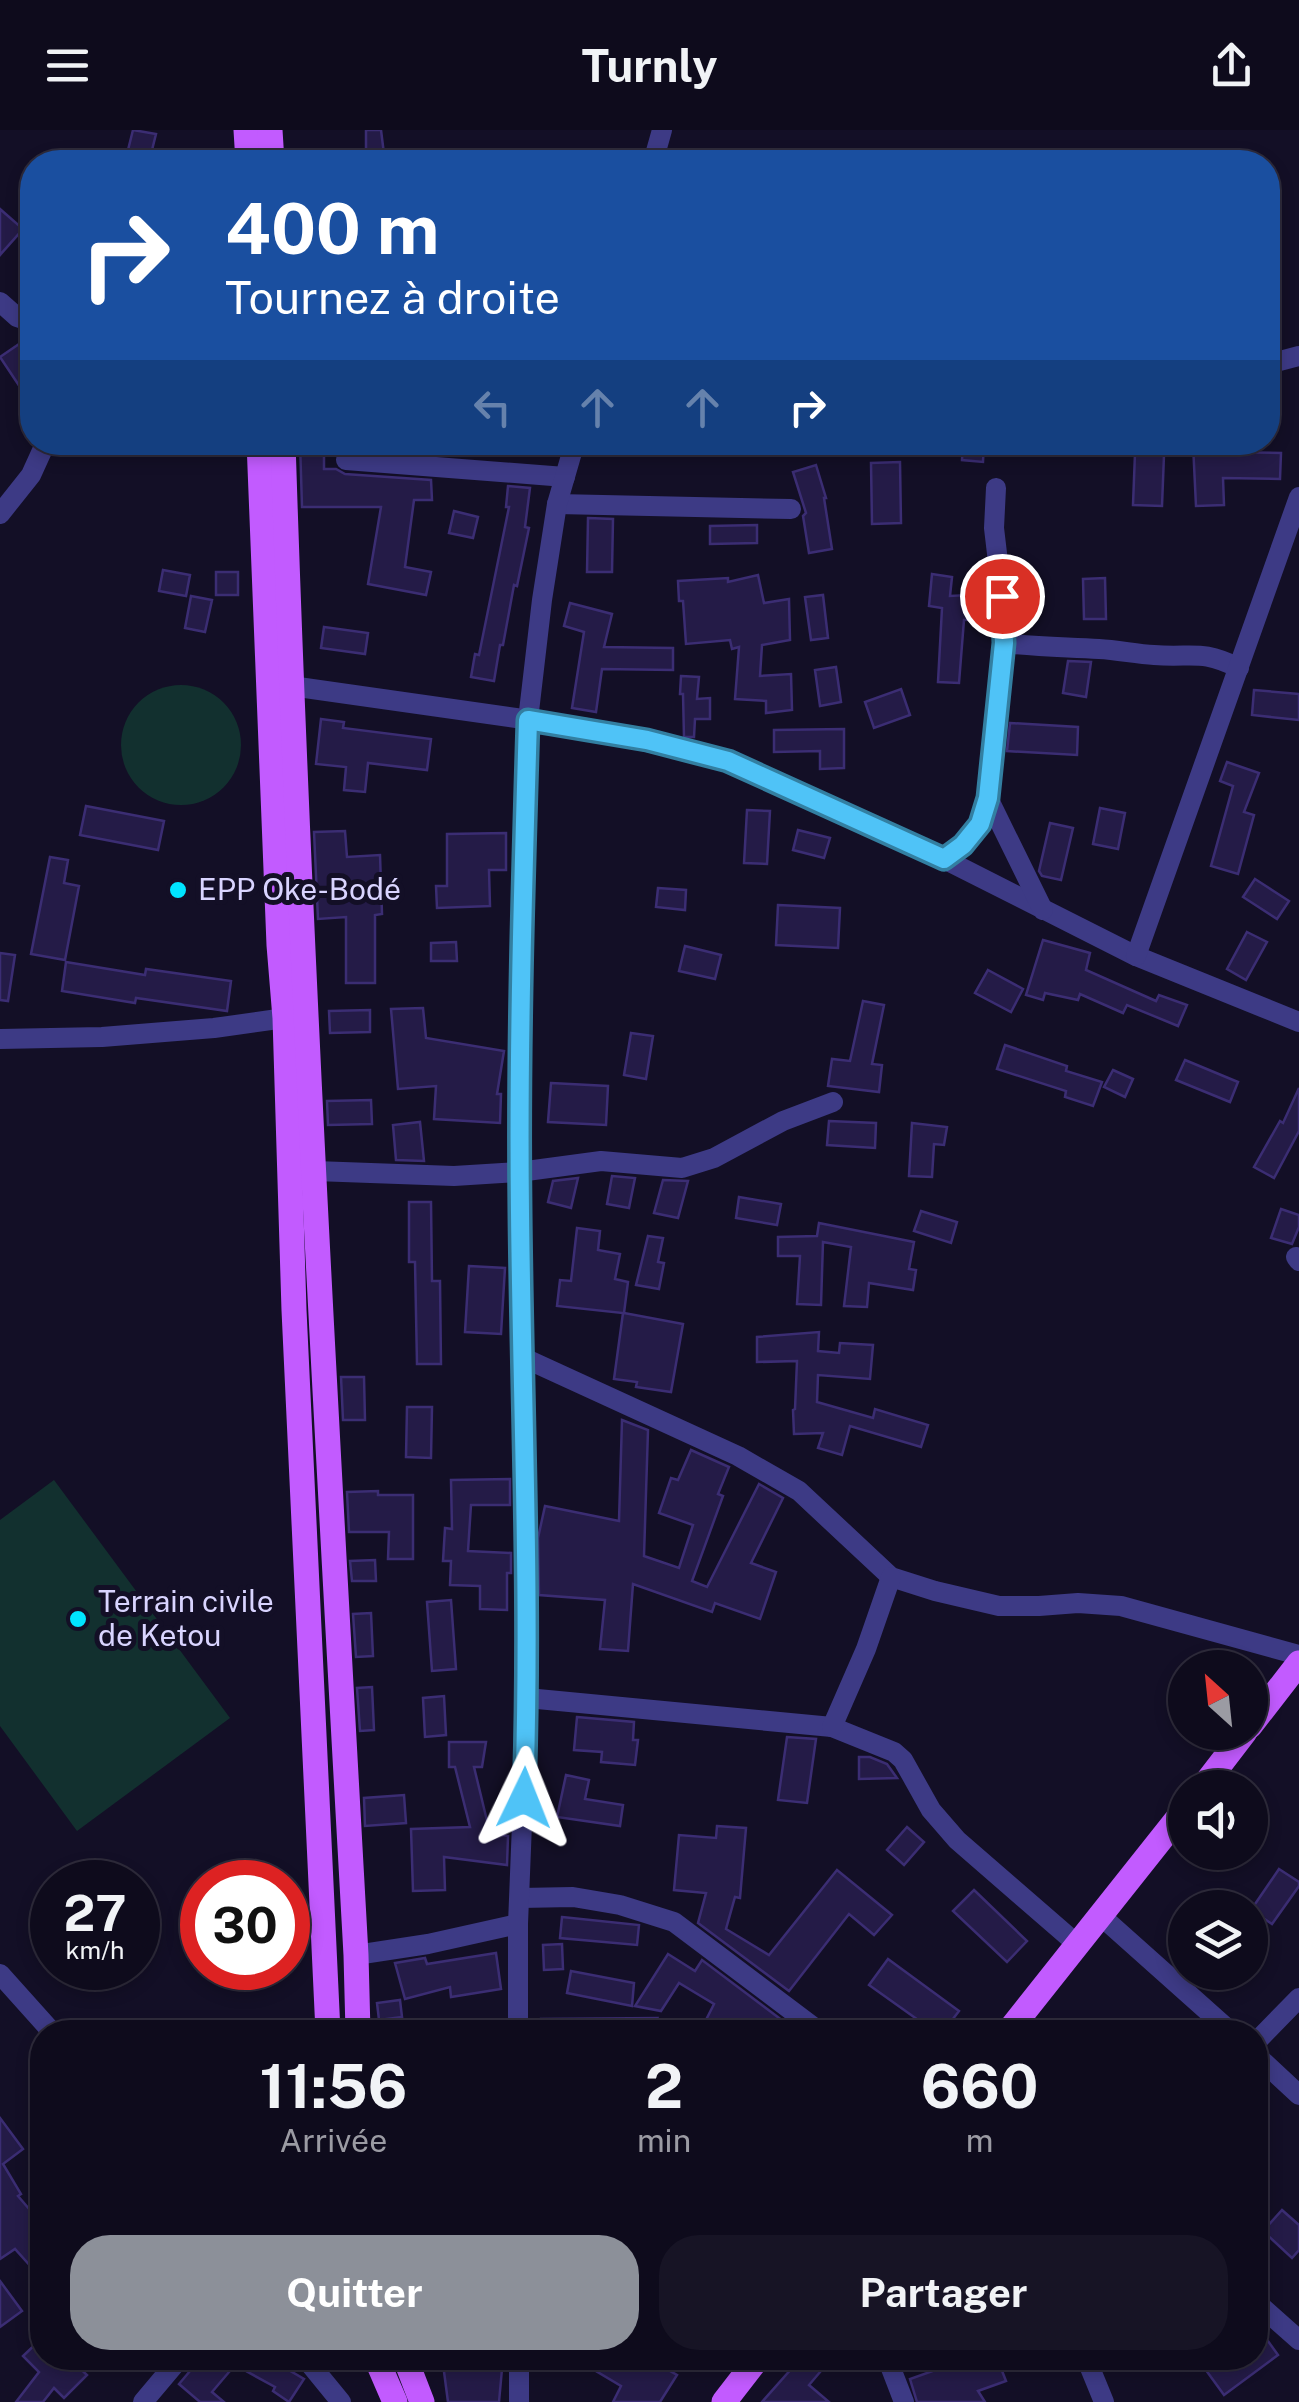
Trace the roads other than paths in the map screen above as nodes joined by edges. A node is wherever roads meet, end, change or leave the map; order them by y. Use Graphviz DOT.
graph roads {
  1 [pos="0,302"];
  2 [pos="20,317"];
  3 [pos="40,455"];
  4 [pos="260,455"];
  5 [pos="283,455"];
  6 [pos="571,455"];
  7 [pos="346,460"];
  8 [pos="565,477"];
  9 [pos="996,488"];
  10 [pos="1299,496"];
  11 [pos="557,504"];
  12 [pos="792,509"];
  13 [pos="0,514"];
  14 [pos="1004,643"];
  15 [pos="1239,668"];
  16 [pos="291,686"];
  17 [pos="528,720"];
  18 [pos="988,798"];
  19 [pos="944,859"];
  20 [pos="1043,910"];
  21 [pos="1136,956"];
  22 [pos="285,1018"];
  23 [pos="1299,1022"];
  24 [pos="0,1039"];
  25 [pos="833,1102"];
  26 [pos="315,1171"];
  27 [pos="520,1172"];
  28 [pos="522,1357"];
  29 [pos="891,1577"];
  30 [pos="1299,1655"];
  31 [pos="1299,1663"];
  32 [pos="527,1698"];
  33 [pos="1268,1703"];
  34 [pos="832,1727"];
  35 [pos="1231,1750"];
  36 [pos="1216,1770"];
  37 [pos="1168,1831"];
  38 [pos="520,1898"];
  39 [pos="1101,1916"];
  40 [pos="518,1924"];
  41 [pos="1078,1945"];
  42 [pos="356,1955"];
  43 [pos="0,1974"];
  44 [pos="1299,1998"];
  45 [pos="41,2020"];
  46 [pos="327,2020"];
  47 [pos="358,2020"];
  48 [pos="518,2020"];
  49 [pos="804,2020"];
  50 [pos="1018,2020"];
  51 [pos="1218,2020"];
  52 [pos="1268,2030"];
  53 [pos="1268,2066"];
  54 [pos="1299,2096"];
  55 [pos="1268,2313"];
  56 [pos="1299,2340"];
  57 [pos="170,2370"];
  58 [pos="314,2370"];
  59 [pos="381,2370"];
  60 [pos="410,2370"];
  61 [pos="519,2370"];
  62 [pos="749,2370"];
  63 [pos="897,2370"];
  64 [pos="1091,2370"];
  65 [pos="143,2402"];
  66 [pos="341,2402"];
  67 [pos="395,2402"];
  68 [pos="422,2402"];
  69 [pos="519,2402"];
  70 [pos="724,2402"];
  71 [pos="904,2402"];
  72 [pos="1104,2402"];
  1 -- 2 [label="street"];
  3 -- 13 [label="street"];
  4 -- 22 [label="main road"];
  5 -- 16 [label="main road"];
  6 -- 8 [label="street"];
  7 -- 8 [label="street"];
  8 -- 11 [label="street"];
  9 -- 14 [label="street"];
  10 -- 15 [label="street"];
  11 -- 12 [label="street"];
  11 -- 17 [label="street"];
  14 -- 15 [label="street"];
  14 -- 18 [label="street"];
  15 -- 21 [label="street"];
  16 -- 17 [label="street"];
  16 -- 26 [label="main road"];
  17 -- 19 [label="street"];
  17 -- 27 [label="street"];
  18 -- 19 [label="street"];
  18 -- 20 [label="street"];
  19 -- 20 [label="street"];
  20 -- 21 [label="street"];
  21 -- 23 [label="street"];
  22 -- 24 [label="street"];
  22 -- 46 [label="main road"];
  25 -- 27 [label="street"];
  26 -- 27 [label="street"];
  26 -- 42 [label="main road"];
  27 -- 28 [label="street"];
  28 -- 29 [label="street"];
  28 -- 32 [label="street"];
  29 -- 30 [label="street"];
  29 -- 34 [label="street"];
  31 -- 33 [label="main road"];
  32 -- 34 [label="street"];
  32 -- 38 [label="street"];
  34 -- 41 [label="street"];
  35 -- 36 [label="main road"];
  37 -- 39 [label="main road"];
  38 -- 40 [label="street"];
  38 -- 49 [label="street"];
  39 -- 41 [label="main road"];
  39 -- 51 [label="street"];
  40 -- 42 [label="street"];
  40 -- 48 [label="street"];
  41 -- 50 [label="main road"];
  42 -- 47 [label="main road"];
  43 -- 45 [label="street"];
  44 -- 52 [label="street"];
  53 -- 54 [label="street"];
  55 -- 56 [label="street"];
  57 -- 65 [label="street"];
  58 -- 66 [label="street"];
  59 -- 67 [label="main road"];
  60 -- 68 [label="main road"];
  61 -- 69 [label="street"];
  62 -- 70 [label="main road"];
  63 -- 71 [label="street"];
  64 -- 72 [label="street"];
}
